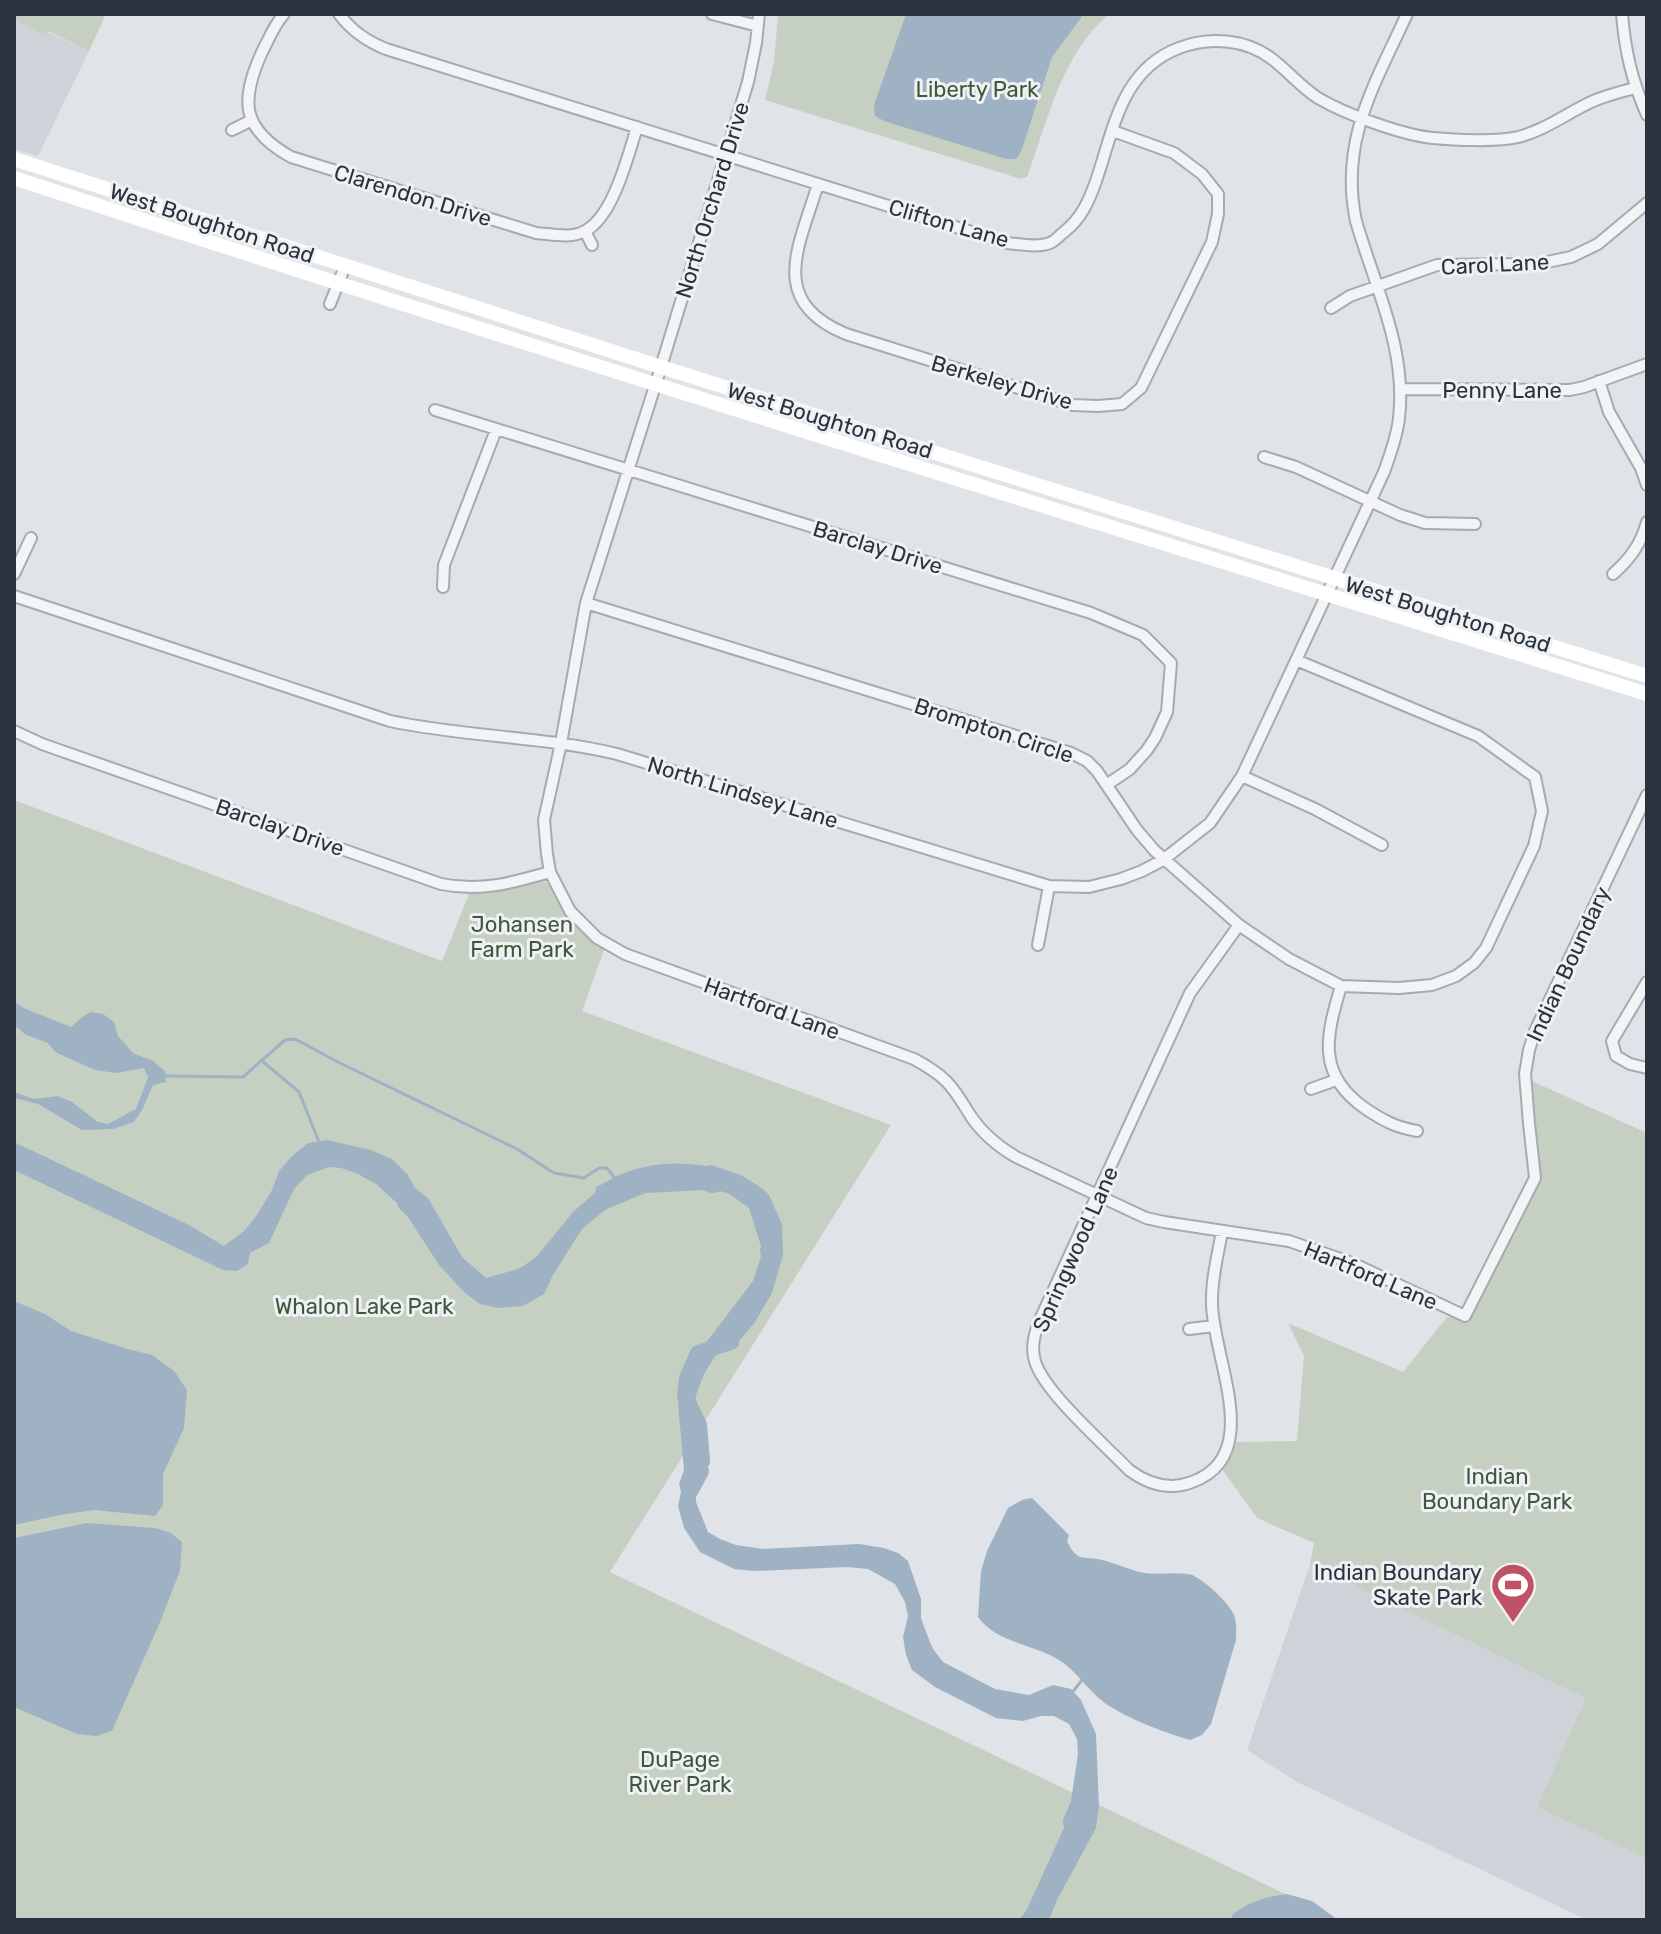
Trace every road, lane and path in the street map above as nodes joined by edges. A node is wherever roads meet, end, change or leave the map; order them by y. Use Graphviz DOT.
graph roads {
  1 [pos="284,14"];
  2 [pos="339,14"];
  3 [pos="712,14"];
  4 [pos="1407,14"];
  5 [pos="1622,14"];
  6 [pos="759,20"];
  7 [pos="1635,88"];
  8 [pos="1647,115"];
  9 [pos="1360,117"];
  10 [pos="252,122"];
  11 [pos="637,127"];
  12 [pos="232,130"];
  13 [pos="1113,131"];
  14 [pos="726,156"];
  15 [pos="14,159"];
  16 [pos="14,178"];
  17 [pos="818,184"];
  18 [pos="1647,203"];
  19 [pos="585,231"];
  20 [pos="592,245"];
  21 [pos="345,266"];
  22 [pos="338,284"];
  23 [pos="1376,285"];
  24 [pos="330,304"];
  25 [pos="1331,308"];
  26 [pos="1647,364"];
  27 [pos="661,367"];
  28 [pos="1599,381"];
  29 [pos="656,384"];
  30 [pos="1401,389"];
  31 [pos="435,410"];
  32 [pos="496,430"];
  33 [pos="1264,457"];
  34 [pos="629,469"];
  35 [pos="1647,485"];
  36 [pos="1369,502"];
  37 [pos="1647,522"];
  38 [pos="1475,524"];
  39 [pos="31,538"];
  40 [pos="14,574"];
  41 [pos="1613,574"];
  42 [pos="1333,578"];
  43 [pos="443,587"];
  44 [pos="1327,594"];
  45 [pos="14,596"];
  46 [pos="586,603"];
  47 [pos="1296,660"];
  48 [pos="1647,676"];
  49 [pos="1647,694"];
  50 [pos="14,731"];
  51 [pos="561,743"];
  52 [pos="1242,776"];
  53 [pos="1108,784"];
  54 [pos="1647,795"];
  55 [pos="1382,845"];
  56 [pos="1163,860"];
  57 [pos="550,872"];
  58 [pos="1049,886"];
  59 [pos="1239,925"];
  60 [pos="1038,945"];
  61 [pos="1647,982"];
  62 [pos="1341,986"];
  63 [pos="1647,1068"];
  64 [pos="1336,1080"];
  65 [pos="1311,1089"];
  66 [pos="1417,1131"];
  67 [pos="1098,1195"];
  68 [pos="1222,1231"];
  69 [pos="1465,1316"];
  70 [pos="1214,1326"];
  71 [pos="1189,1329"];
  1 -- 10 [label="street"];
  2 -- 11 [label="street, Clifton Lane"];
  3 -- 6 [label="street"];
  4 -- 9 [label="street"];
  5 -- 7 [label="street"];
  6 -- 14 [label="street, North Orchard Drive"];
  7 -- 8 [label="street"];
  7 -- 9 [label="street, Clifton Lane"];
  9 -- 13 [label="street, Clifton Lane"];
  9 -- 23 [label="street"];
  10 -- 12 [label="street"];
  10 -- 19 [label="street, Clarendon Drive"];
  11 -- 14 [label="street, Clifton Lane"];
  11 -- 19 [label="street"];
  13 -- 17 [label="street, Clifton Lane"];
  13 -- 17 [label="street, Berkeley Drive"];
  14 -- 17 [label="street, Clifton Lane"];
  14 -- 27 [label="street, North Orchard Drive"];
  15 -- 21 [label="main road, West Boughton Road"];
  16 -- 22 [label="main road, West Boughton Road"];
  18 -- 23 [label="street, Carol Lane"];
  19 -- 20 [label="street"];
  21 -- 22 [label="street"];
  21 -- 27 [label="main road, West Boughton Road"];
  22 -- 24 [label="street"];
  22 -- 29 [label="main road, West Boughton Road"];
  23 -- 25 [label="street, Carol Lane"];
  23 -- 30 [label="street"];
  26 -- 28 [label="street, Penny Lane"];
  27 -- 29 [label="street, North Orchard Drive"];
  27 -- 42 [label="main road, West Boughton Road"];
  28 -- 30 [label="street, Penny Lane"];
  28 -- 35 [label="street"];
  29 -- 34 [label="street, Hartford Lane"];
  29 -- 44 [label="main road, West Boughton Road"];
  30 -- 36 [label="street"];
  31 -- 32 [label="street, Barclay Drive"];
  32 -- 34 [label="street, Barclay Drive"];
  32 -- 43 [label="street"];
  33 -- 36 [label="street"];
  34 -- 46 [label="street, Hartford Lane"];
  34 -- 53 [label="street, Barclay Drive"];
  36 -- 38 [label="street"];
  36 -- 42 [label="street"];
  37 -- 41 [label="street"];
  39 -- 40 [label="street"];
  42 -- 44 [label="street, North Lindsey Lane"];
  42 -- 48 [label="main road, West Boughton Road"];
  44 -- 47 [label="street, North Lindsey Lane"];
  44 -- 49 [label="main road, West Boughton Road"];
  45 -- 51 [label="street, North Lindsey Lane"];
  46 -- 51 [label="street, Hartford Lane"];
  46 -- 53 [label="street, Brompton Circle"];
  47 -- 52 [label="street, North Lindsey Lane"];
  47 -- 62 [label="street, Brompton Circle"];
  50 -- 57 [label="street, Barclay Drive"];
  51 -- 57 [label="street, Hartford Lane"];
  51 -- 58 [label="street, North Lindsey Lane"];
  52 -- 55 [label="street"];
  52 -- 56 [label="street, North Lindsey Lane"];
  53 -- 56 [label="street, Brompton Circle"];
  54 -- 69 [label="street, Indian Boundary"];
  56 -- 58 [label="street, North Lindsey Lane"];
  56 -- 59 [label="street, Brompton Circle"];
  57 -- 67 [label="street, Hartford Lane"];
  58 -- 60 [label="street"];
  59 -- 62 [label="street, Brompton Circle"];
  59 -- 67 [label="street, Springwood Lane"];
  61 -- 63 [label="street"];
  62 -- 64 [label="street"];
  64 -- 65 [label="street"];
  64 -- 66 [label="street"];
  67 -- 68 [label="street, Hartford Lane"];
  67 -- 70 [label="street, Springwood Lane"];
  68 -- 69 [label="street, Hartford Lane"];
  68 -- 70 [label="street, Springwood Lane"];
  70 -- 71 [label="street"];
}
